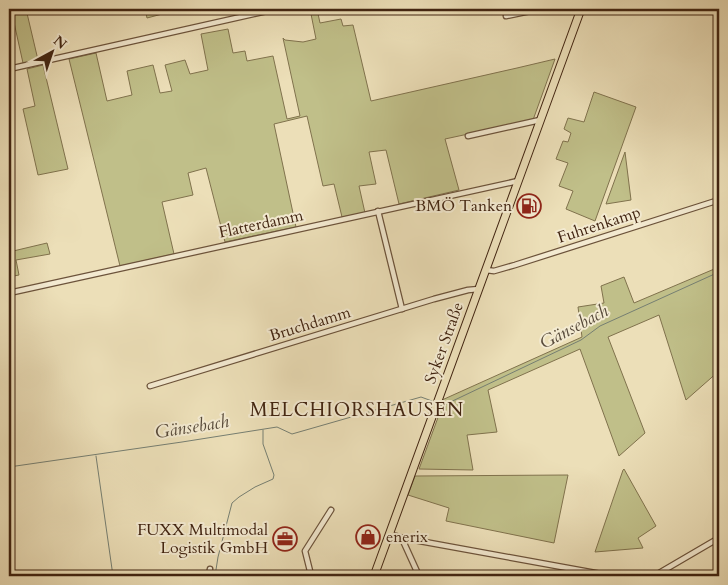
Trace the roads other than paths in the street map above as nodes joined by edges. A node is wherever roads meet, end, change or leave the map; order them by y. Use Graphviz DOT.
graph roads {
  1 [pos="274,9"];
  2 [pos="540,9"];
  3 [pos="581,9"];
  4 [pos="506,16"];
  5 [pos="9,69"];
  6 [pos="540,120"];
  7 [pos="468,136"];
  8 [pos="518,181"];
  9 [pos="719,200"];
  10 [pos="378,211"];
  11 [pos="486,270"];
  12 [pos="479,288"];
  13 [pos="9,294"];
  14 [pos="402,309"];
  15 [pos="150,386"];
  16 [pos="330,510"];
  17 [pos="390,534"];
  18 [pos="404,538"];
  19 [pos="719,538"];
  20 [pos="210,569"];
  21 [pos="209,576"];
  22 [pos="310,576"];
  23 [pos="374,576"];
  24 [pos="419,576"];
  25 [pos="612,576"];
  26 [pos="654,576"];
  1 -- 5 [label="street"];
  2 -- 4 [label="street"];
  3 -- 6 [label="main road, Syker Straße"];
  6 -- 7 [label="street"];
  6 -- 8 [label="main road, Syker Straße"];
  8 -- 10 [label="street, Flatterdamm"];
  8 -- 11 [label="main road, Syker Straße"];
  9 -- 11 [label="street, Fuhrenkamp"];
  10 -- 13 [label="street, Flatterdamm"];
  10 -- 14 [label="street"];
  11 -- 12 [label="main road, Syker Straße"];
  12 -- 14 [label="street, Bruchdamm"];
  12 -- 17 [label="main road, Syker Straße"];
  14 -- 15 [label="street, Bruchdamm"];
  16 -- 22 [label="street"];
  17 -- 18 [label="street"];
  17 -- 23 [label="main road, Syker Straße"];
  18 -- 24 [label="street"];
  18 -- 25 [label="street"];
  19 -- 26 [label="street"];
  20 -- 21 [label="street"];
}
